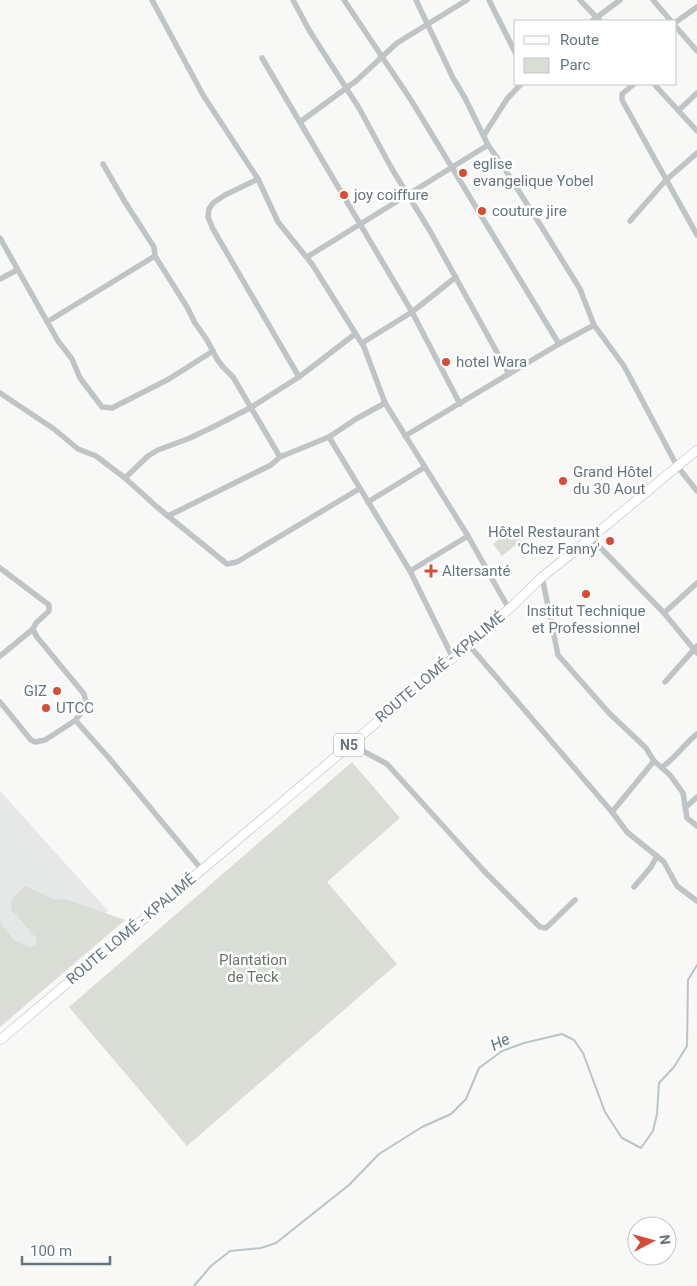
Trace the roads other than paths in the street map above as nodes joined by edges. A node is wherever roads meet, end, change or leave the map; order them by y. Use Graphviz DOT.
graph roads {
  1 [pos="152,0"];
  2 [pos="293,0"];
  3 [pos="344,0"];
  4 [pos="416,0"];
  5 [pos="467,0"];
  6 [pos="489,0"];
  7 [pos="580,0"];
  8 [pos="620,0"];
  9 [pos="653,0"];
  10 [pos="697,8"];
  11 [pos="597,20"];
  12 [pos="670,20"];
  13 [pos="677,21"];
  14 [pos="427,24"];
  15 [pos="677,28"];
  16 [pos="514,50"];
  17 [pos="697,51"];
  18 [pos="382,57"];
  19 [pos="262,58"];
  20 [pos="521,85"];
  21 [pos="633,85"];
  22 [pos="655,85"];
  23 [pos="346,88"];
  24 [pos="697,93"];
  25 [pos="679,110"];
  26 [pos="300,122"];
  27 [pos="697,131"];
  28 [pos="484,135"];
  29 [pos="488,145"];
  30 [pos="697,153"];
  31 [pos="103,164"];
  32 [pos="452,169"];
  33 [pos="258,179"];
  34 [pos="666,180"];
  35 [pos="408,196"];
  36 [pos="630,221"];
  37 [pos="361,224"];
  38 [pos="697,235"];
  39 [pos="0,238"];
  40 [pos="155,256"];
  41 [pos="307,257"];
  42 [pos="16,270"];
  43 [pos="456,277"];
  44 [pos="0,279"];
  45 [pos="412,312"];
  46 [pos="47,322"];
  47 [pos="594,325"];
  48 [pos="355,334"];
  49 [pos="362,343"];
  50 [pos="559,344"];
  51 [pos="213,351"];
  52 [pos="509,374"];
  53 [pos="299,377"];
  54 [pos="0,393"];
  55 [pos="385,403"];
  56 [pos="460,404"];
  57 [pos="250,408"];
  58 [pos="405,436"];
  59 [pos="329,437"];
  60 [pos="697,450"];
  61 [pos="280,457"];
  62 [pos="677,466"];
  63 [pos="425,467"];
  64 [pos="125,478"];
  65 [pos="360,489"];
  66 [pos="697,491"];
  67 [pos="368,502"];
  68 [pos="168,516"];
  69 [pos="468,536"];
  70 [pos="591,538"];
  71 [pos="0,568"];
  72 [pos="410,571"];
  73 [pos="542,577"];
  74 [pos="697,583"];
  75 [pos="509,609"];
  76 [pos="664,613"];
  77 [pos="34,629"];
  78 [pos="468,644"];
  79 [pos="696,649"];
  80 [pos="0,656"];
  81 [pos="453,658"];
  82 [pos="665,682"];
  83 [pos="0,702"];
  84 [pos="76,720"];
  85 [pos="697,734"];
  86 [pos="350,744"];
  87 [pos="654,761"];
  88 [pos="662,767"];
  89 [pos="697,797"];
  90 [pos="686,807"];
  91 [pos="612,812"];
  92 [pos="697,826"];
  93 [pos="658,856"];
  94 [pos="202,870"];
  95 [pos="634,887"];
  96 [pos="575,900"];
  97 [pos="697,901"];
  98 [pos="0,1040"];
  1 -- 33 [label="street"];
  2 -- 23 [label="street"];
  3 -- 18 [label="street"];
  4 -- 14 [label="street"];
  5 -- 14 [label="street"];
  6 -- 16 [label="street"];
  7 -- 11 [label="street"];
  8 -- 11 [label="street"];
  9 -- 12 [label="street"];
  10 -- 13 [label="street"];
  14 -- 18 [label="street"];
  14 -- 28 [label="street"];
  15 -- 17 [label="street"];
  18 -- 23 [label="street"];
  18 -- 32 [label="street"];
  19 -- 26 [label="street"];
  20 -- 28 [label="street"];
  21 -- 34 [label="street"];
  22 -- 25 [label="street"];
  23 -- 26 [label="street"];
  23 -- 35 [label="street"];
  24 -- 25 [label="street"];
  25 -- 27 [label="street"];
  26 -- 37 [label="street"];
  28 -- 29 [label="street"];
  29 -- 32 [label="street"];
  29 -- 47 [label="street"];
  30 -- 34 [label="street"];
  31 -- 40 [label="street"];
  32 -- 35 [label="street"];
  32 -- 50 [label="street"];
  33 -- 41 [label="street"];
  33 -- 53 [label="street"];
  34 -- 36 [label="street"];
  34 -- 38 [label="street"];
  35 -- 37 [label="street"];
  35 -- 43 [label="street"];
  37 -- 41 [label="street"];
  37 -- 45 [label="street"];
  39 -- 42 [label="street"];
  40 -- 46 [label="street"];
  40 -- 51 [label="street"];
  41 -- 48 [label="street"];
  42 -- 44 [label="street"];
  42 -- 46 [label="street"];
  43 -- 45 [label="street"];
  43 -- 52 [label="street"];
  45 -- 49 [label="street"];
  45 -- 56 [label="street"];
  46 -- 51 [label="street"];
  47 -- 50 [label="street"];
  47 -- 62 [label="street"];
  48 -- 49 [label="street"];
  48 -- 53 [label="street"];
  49 -- 55 [label="street"];
  50 -- 52 [label="street"];
  51 -- 57 [label="street"];
  52 -- 56 [label="street"];
  53 -- 57 [label="street"];
  54 -- 64 [label="street"];
  55 -- 58 [label="street"];
  55 -- 59 [label="street"];
  56 -- 58 [label="street"];
  57 -- 61 [label="street"];
  57 -- 64 [label="street"];
  58 -- 63 [label="street"];
  59 -- 61 [label="street"];
  59 -- 65 [label="street"];
  60 -- 62 [label="main road, ROUTE LOMÉ - KPALIMÉ / N5"];
  61 -- 68 [label="street"];
  62 -- 66 [label="street"];
  62 -- 70 [label="main road, ROUTE LOMÉ - KPALIMÉ / N5"];
  63 -- 67 [label="street"];
  63 -- 69 [label="street"];
  64 -- 68 [label="street"];
  65 -- 67 [label="street"];
  65 -- 68 [label="street"];
  67 -- 72 [label="street"];
  69 -- 72 [label="street"];
  69 -- 75 [label="street"];
  70 -- 73 [label="main road, ROUTE LOMÉ - KPALIMÉ / N5"];
  70 -- 76 [label="street"];
  71 -- 77 [label="street"];
  72 -- 81 [label="street"];
  73 -- 75 [label="main road, ROUTE LOMÉ - KPALIMÉ / N5"];
  73 -- 87 [label="street"];
  74 -- 76 [label="street"];
  75 -- 78 [label="main road, ROUTE LOMÉ - KPALIMÉ / N5"];
  76 -- 79 [label="street"];
  77 -- 80 [label="street"];
  77 -- 84 [label="street"];
  78 -- 81 [label="main road, ROUTE LOMÉ - KPALIMÉ / N5"];
  78 -- 91 [label="street"];
  79 -- 82 [label="street"];
  81 -- 86 [label="main road, ROUTE LOMÉ - KPALIMÉ / N5"];
  83 -- 84 [label="street"];
  84 -- 94 [label="street"];
  85 -- 88 [label="street"];
  86 -- 94 [label="main road, ROUTE LOMÉ - KPALIMÉ / N5"];
  86 -- 96 [label="street"];
  87 -- 88 [label="street"];
  87 -- 91 [label="street"];
  88 -- 90 [label="street"];
  89 -- 90 [label="street"];
  90 -- 92 [label="street"];
  91 -- 93 [label="street"];
  93 -- 95 [label="street"];
  93 -- 97 [label="street"];
  94 -- 98 [label="main road, ROUTE LOMÉ - KPALIMÉ / N5"];
}
